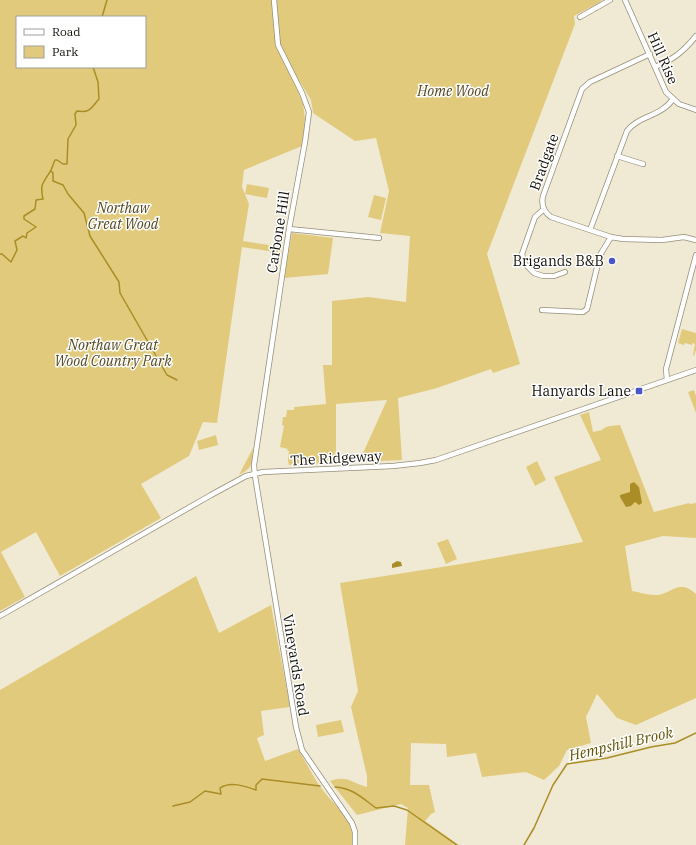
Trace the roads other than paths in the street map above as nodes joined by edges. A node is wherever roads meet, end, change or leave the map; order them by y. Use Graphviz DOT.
graph roads {
  1 [pos="274,0"];
  2 [pos="610,0"];
  3 [pos="625,0"];
  4 [pos="580,17"];
  5 [pos="696,36"];
  6 [pos="650,54"];
  7 [pos="655,67"];
  8 [pos="673,99"];
  9 [pos="696,110"];
  10 [pos="618,156"];
  11 [pos="643,164"];
  12 [pos="544,209"];
  13 [pos="288,229"];
  14 [pos="590,230"];
  15 [pos="611,237"];
  16 [pos="379,238"];
  17 [pos="696,240"];
  18 [pos="696,255"];
  19 [pos="565,272"];
  20 [pos="542,310"];
  21 [pos="696,370"];
  22 [pos="667,380"];
  23 [pos="255,473"];
  24 [pos="0,616"];
  25 [pos="355,845"];
  1 -- 13 [label="street, Carbone Hill"];
  2 -- 4 [label="street"];
  3 -- 6 [label="street, Hill Rise"];
  5 -- 7 [label="street"];
  6 -- 7 [label="street, Hill Rise"];
  6 -- 12 [label="street, Bradgate"];
  7 -- 8 [label="street, Hill Rise"];
  8 -- 9 [label="street, Hill Rise"];
  8 -- 10 [label="street"];
  10 -- 11 [label="street"];
  10 -- 14 [label="street"];
  12 -- 14 [label="street, Bradgate"];
  12 -- 19 [label="street"];
  13 -- 16 [label="street"];
  13 -- 23 [label="street, Carbone Hill"];
  14 -- 15 [label="street, Bradgate"];
  15 -- 17 [label="street, Bradgate"];
  15 -- 20 [label="street"];
  18 -- 22 [label="street"];
  21 -- 22 [label="street, The Ridgeway"];
  22 -- 23 [label="street, The Ridgeway"];
  23 -- 24 [label="street, The Ridgeway"];
  23 -- 25 [label="street, Vineyards Road"];
}
